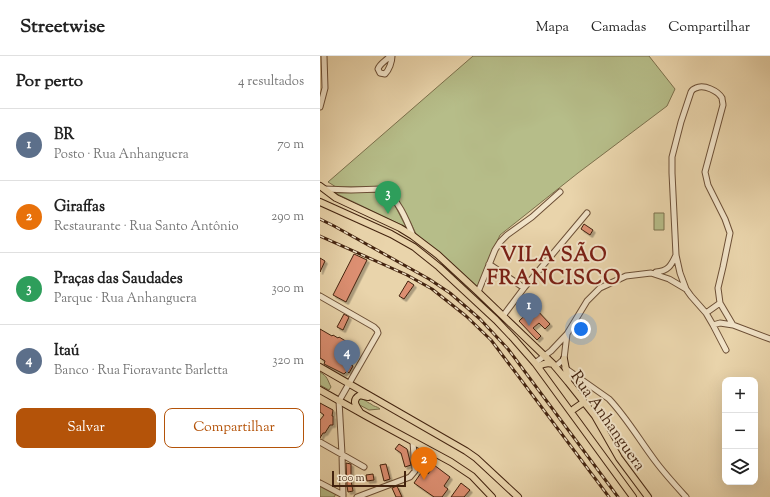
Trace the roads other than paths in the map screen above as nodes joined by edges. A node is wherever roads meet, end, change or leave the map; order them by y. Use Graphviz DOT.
graph roads {
  1 [pos="324,56"];
  2 [pos="322,81"];
  3 [pos="320,107"];
  4 [pos="322,188"];
  5 [pos="560,192"];
  6 [pos="320,202"];
  7 [pos="587,213"];
  8 [pos="413,236"];
  9 [pos="676,255"];
  10 [pos="489,264"];
  11 [pos="651,273"];
  12 [pos="524,288"];
  13 [pos="686,289"];
  14 [pos="478,292"];
  15 [pos="320,296"];
  16 [pos="720,303"];
  17 [pos="706,312"];
  18 [pos="503,316"];
  19 [pos="713,325"];
  20 [pos="732,325"];
  21 [pos="567,334"];
  22 [pos="770,339"];
  23 [pos="726,350"];
  24 [pos="544,356"];
  25 [pos="564,360"];
  26 [pos="537,365"];
  27 [pos="554,365"];
  28 [pos="320,367"];
  29 [pos="565,368"];
  30 [pos="568,382"];
  31 [pos="349,384"];
  32 [pos="554,389"];
  33 [pos="320,390"];
  34 [pos="339,401"];
  35 [pos="379,401"];
  36 [pos="584,402"];
  37 [pos="574,409"];
  38 [pos="361,414"];
  39 [pos="320,442"];
  40 [pos="413,442"];
  41 [pos="342,454"];
  42 [pos="611,466"];
  43 [pos="364,467"];
  44 [pos="320,483"];
  45 [pos="343,496"];
  46 [pos="357,497"];
  47 [pos="492,497"];
  48 [pos="518,497"];
  49 [pos="633,497"];
  50 [pos="648,497"];
  51 [pos="686,497"];
  1 -- 2 [label="street"];
  2 -- 3 [label="street"];
  4 -- 8 [label="main road, Rua Anhanguera"];
  4 -- 8 [label="street"];
  5 -- 10 [label="street"];
  6 -- 26 [label="main road"];
  7 -- 12 [label="street"];
  8 -- 14 [label="main road, Rua Anhanguera"];
  9 -- 11 [label="street"];
  9 -- 13 [label="street"];
  9 -- 16 [label="street"];
  10 -- 12 [label="street"];
  10 -- 14 [label="street"];
  11 -- 13 [label="street"];
  11 -- 21 [label="street"];
  12 -- 18 [label="street"];
  13 -- 17 [label="street"];
  14 -- 18 [label="main road, Rua Anhanguera"];
  15 -- 31 [label="street"];
  16 -- 17 [label="street"];
  16 -- 20 [label="street"];
  17 -- 19 [label="street"];
  18 -- 24 [label="main road, Rua Anhanguera"];
  19 -- 20 [label="street"];
  19 -- 23 [label="street"];
  20 -- 22 [label="street"];
  21 -- 24 [label="street"];
  21 -- 25 [label="street"];
  24 -- 26 [label="street"];
  24 -- 27 [label="main road, Rua Anhanguera"];
  25 -- 27 [label="street"];
  25 -- 29 [label="main road"];
  26 -- 27 [label="main road"];
  26 -- 32 [label="main road"];
  27 -- 30 [label="main road, Rua Anhanguera"];
  28 -- 31 [label="main road"];
  29 -- 30 [label="main road"];
  29 -- 51 [label="street"];
  30 -- 36 [label="main road, Rua Anhanguera"];
  31 -- 34 [label="street"];
  31 -- 35 [label="main road"];
  32 -- 37 [label="main road"];
  32 -- 42 [label="main road"];
  33 -- 34 [label="main road"];
  34 -- 38 [label="main road"];
  34 -- 41 [label="street"];
  35 -- 38 [label="main road"];
  35 -- 48 [label="main road"];
  36 -- 37 [label="main road"];
  36 -- 50 [label="main road, Rua Anhanguera"];
  37 -- 42 [label="main road"];
  38 -- 40 [label="main road"];
  39 -- 41 [label="street"];
  40 -- 46 [label="street"];
  40 -- 47 [label="main road"];
  41 -- 43 [label="street"];
  41 -- 45 [label="street"];
  42 -- 49 [label="main road"];
  44 -- 45 [label="street"];
}
